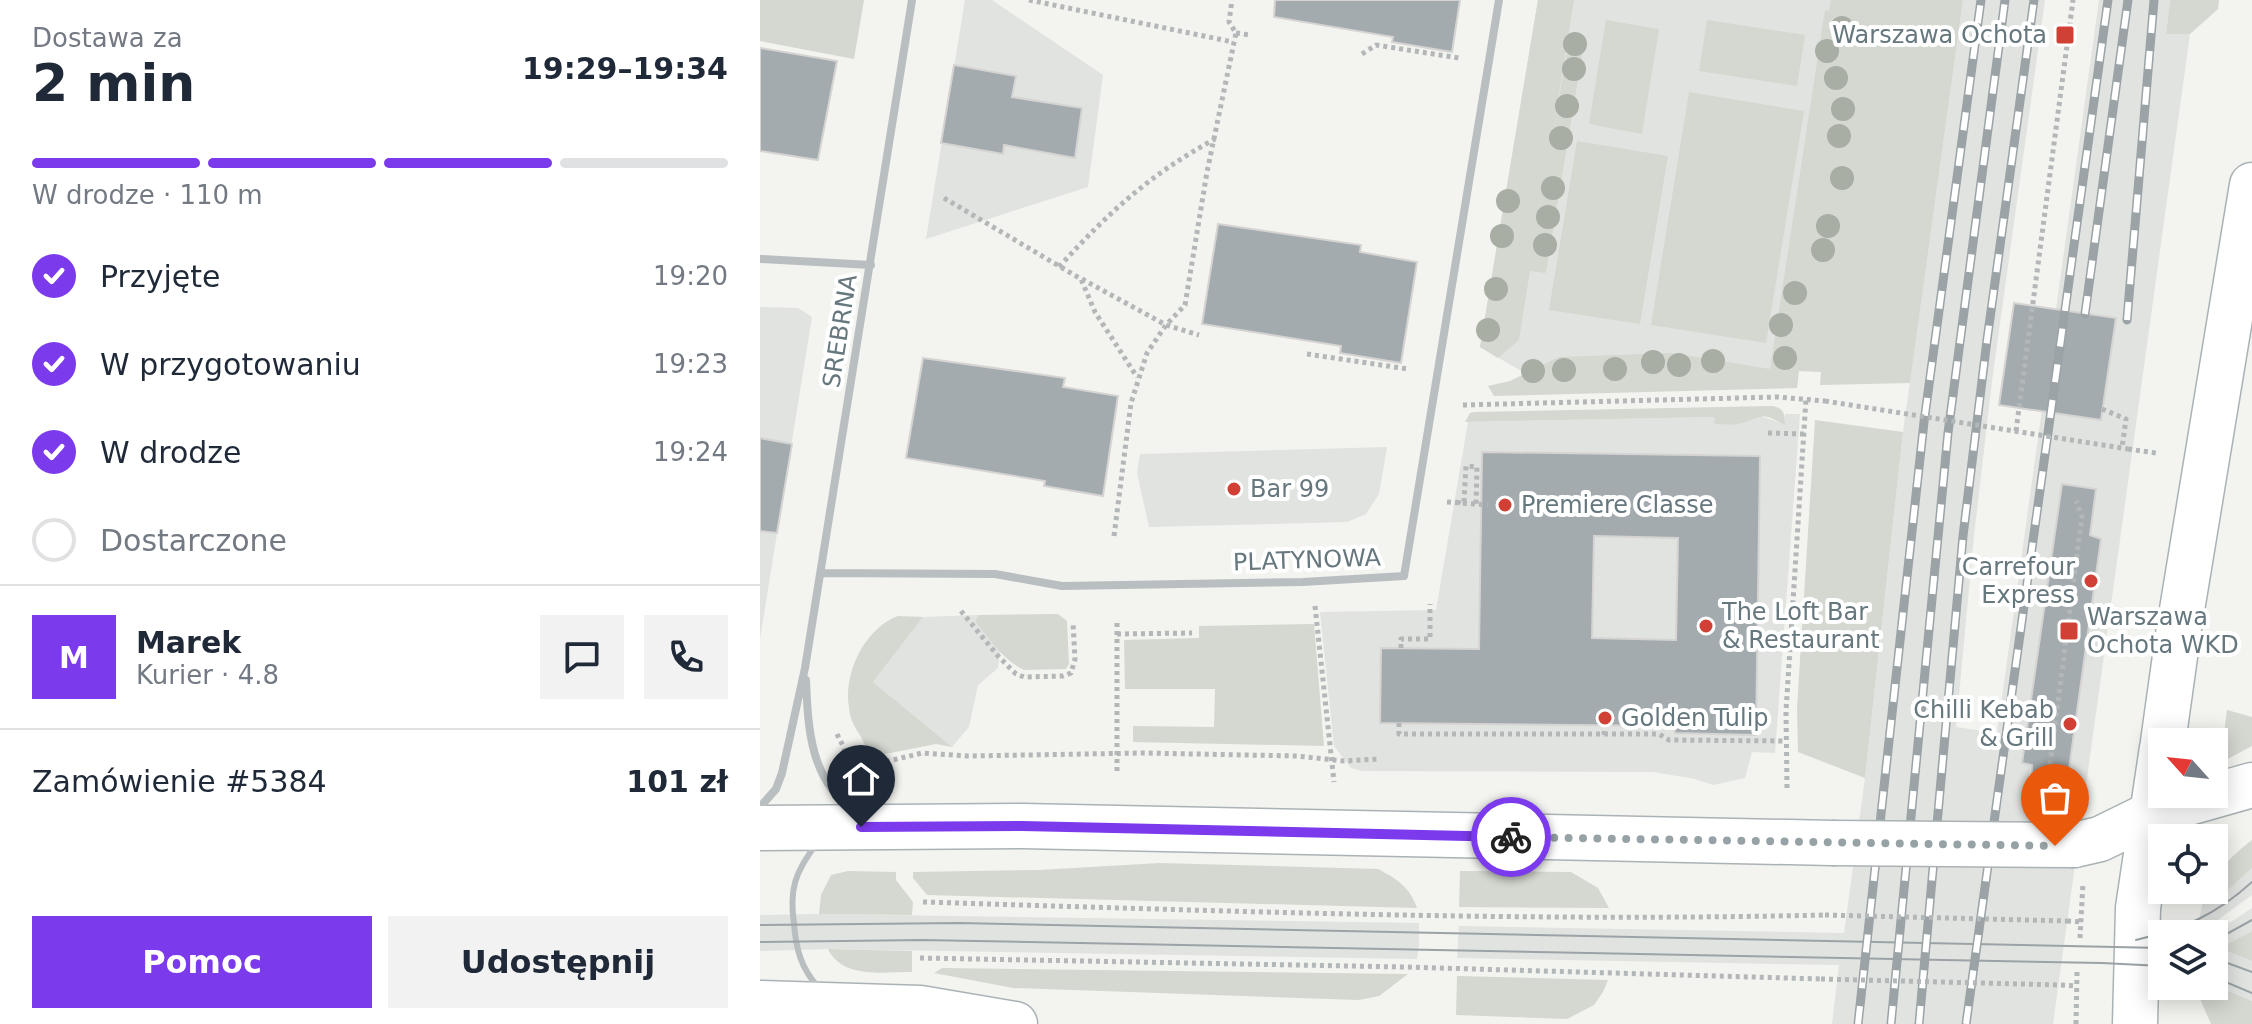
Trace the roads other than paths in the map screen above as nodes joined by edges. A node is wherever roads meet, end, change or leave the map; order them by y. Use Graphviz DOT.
graph roads {
  1 [pos="912,0"];
  2 [pos="1499,0"];
  3 [pos="2252,185"];
  4 [pos="760,259"];
  5 [pos="871,265"];
  6 [pos="821,573"];
  7 [pos="805,668"];
  8 [pos="2165,728"];
  9 [pos="2252,785"];
  10 [pos="760,807"];
  11 [pos="2154,808"];
  12 [pos="2153,813"];
  13 [pos="888,826"];
  14 [pos="833,827"];
  15 [pos="760,828"];
  16 [pos="760,1003"];
  17 [pos="841,1006"];
  18 [pos="997,1022"];
  19 [pos="2135,1024"];
  1 -- 5 [label="street, SREBRNA"];
  2 -- 6 [label="street, PLATYNOWA"];
  3 -- 8 [label="main road"];
  4 -- 5 [label="street"];
  5 -- 6 [label="street, SREBRNA"];
  6 -- 7 [label="street, SREBRNA"];
  7 -- 10 [label="street, SREBRNA"];
  7 -- 13 [label="street, SREBRNA"];
  9 -- 12 [label="main road"];
  11 -- 12 [label="main road"];
  12 -- 13 [label="main road, bridge"];
  12 -- 19 [label="main road"];
  13 -- 14 [label="main road"];
  14 -- 15 [label="main road"];
  14 -- 17 [label="lane"];
  16 -- 17 [label="main road"];
  17 -- 18 [label="main road"];
}
